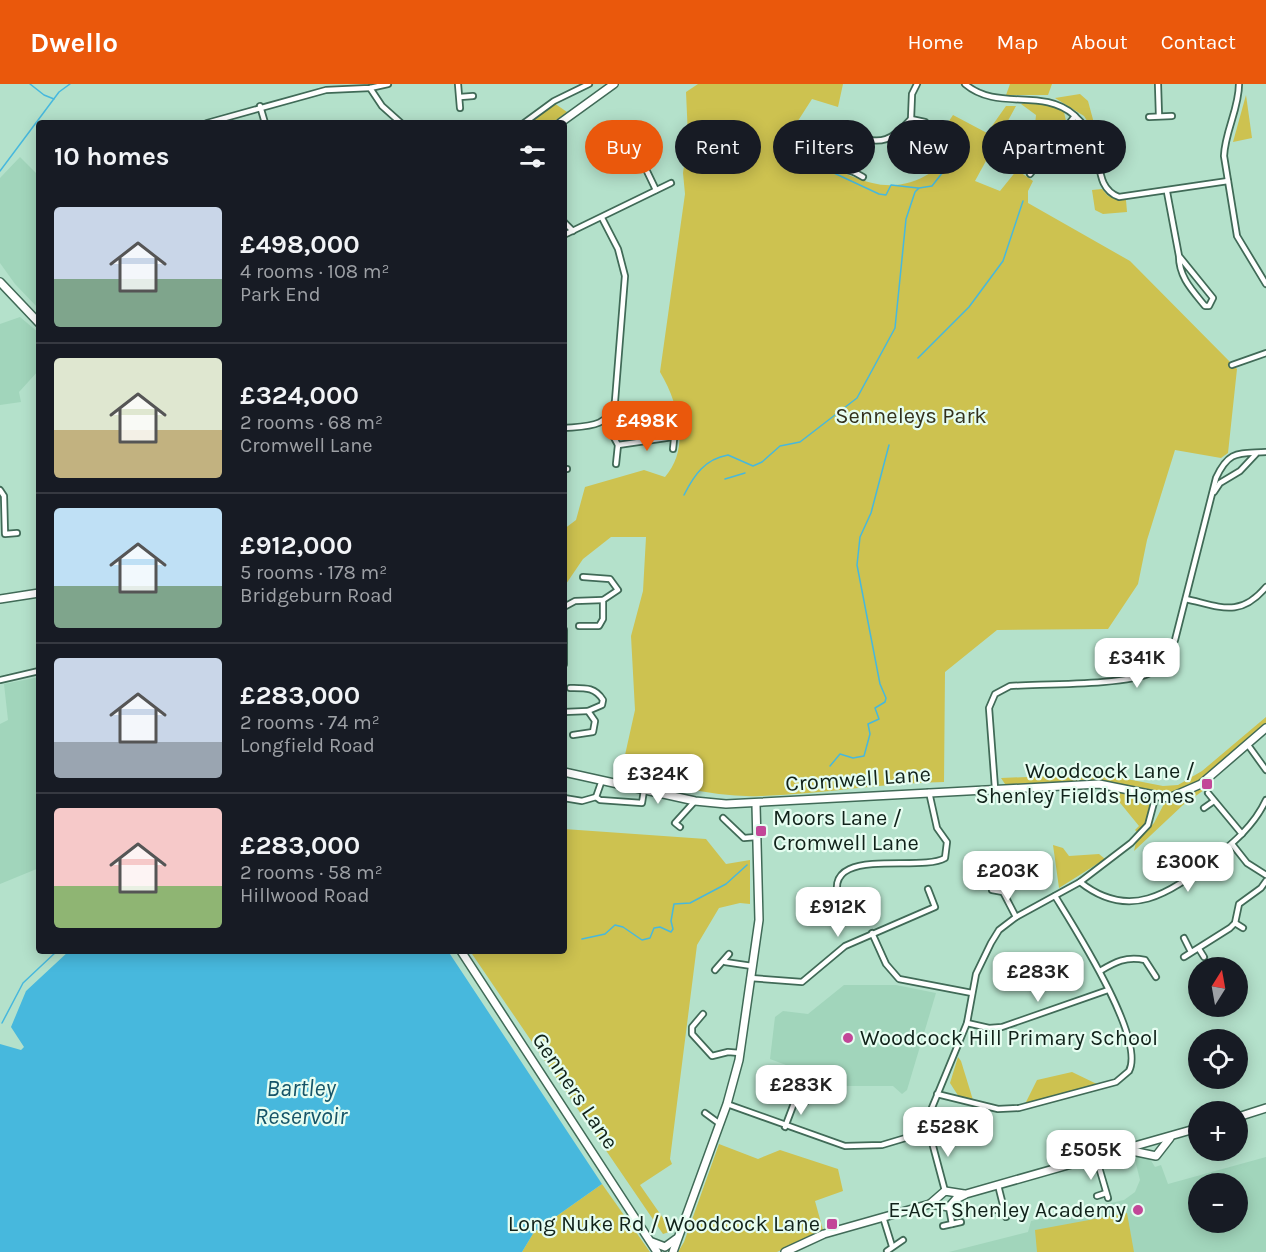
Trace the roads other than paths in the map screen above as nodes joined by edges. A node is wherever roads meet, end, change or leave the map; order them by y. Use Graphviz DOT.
graph roads {
  1 [pos="388,84"];
  2 [pos="458,84"];
  3 [pos="589,84"];
  4 [pos="614,84"];
  5 [pos="917,84"];
  6 [pos="965,84"];
  7 [pos="1158,84"];
  8 [pos="1239,84"];
  9 [pos="370,88"];
  10 [pos="473,96"];
  11 [pos="460,97"];
  12 [pos="261,106"];
  13 [pos="460,108"];
  14 [pos="1075,116"];
  15 [pos="1159,116"];
  16 [pos="1172,116"];
  17 [pos="1149,117"];
  18 [pos="911,118"];
  19 [pos="220,120"];
  20 [pos="264,120"];
  21 [pos="397,120"];
  22 [pos="528,120"];
  23 [pos="564,120"];
  24 [pos="918,120"];
  25 [pos="1072,120"];
  26 [pos="875,140"];
  27 [pos="648,174"];
  28 [pos="858,174"];
  29 [pos="863,177"];
  30 [pos="1228,181"];
  31 [pos="671,183"];
  32 [pos="656,190"];
  33 [pos="1167,192"];
  34 [pos="602,218"];
  35 [pos="567,225"];
  36 [pos="573,231"];
  37 [pos="567,234"];
  38 [pos="1179,256"];
  39 [pos="0,282"];
  40 [pos="1266,284"];
  41 [pos="36,320"];
  42 [pos="1266,353"];
  43 [pos="1232,365"];
  44 [pos="605,421"];
  45 [pos="567,428"];
  46 [pos="675,430"];
  47 [pos="673,438"];
  48 [pos="618,445"];
  49 [pos="673,449"];
  50 [pos="1266,452"];
  51 [pos="1258,453"];
  52 [pos="616,464"];
  53 [pos="0,490"];
  54 [pos="1213,494"];
  55 [pos="17,533"];
  56 [pos="583,577"];
  57 [pos="1266,587"];
  58 [pos="36,593"];
  59 [pos="0,599"];
  60 [pos="1186,599"];
  61 [pos="603,600"];
  62 [pos="567,606"];
  63 [pos="579,626"];
  64 [pos="36,672"];
  65 [pos="0,680"];
  66 [pos="570,688"];
  67 [pos="588,711"];
  68 [pos="567,712"];
  69 [pos="1266,728"];
  70 [pos="573,735"];
  71 [pos="1248,745"];
  72 [pos="1266,770"];
  73 [pos="567,772"];
  74 [pos="602,780"];
  75 [pos="996,788"];
  76 [pos="644,790"];
  77 [pos="929,792"];
  78 [pos="1208,793"];
  79 [pos="1156,795"];
  80 [pos="596,797"];
  81 [pos="567,798"];
  82 [pos="1266,800"];
  83 [pos="695,801"];
  84 [pos="1215,801"];
  85 [pos="756,805"];
  86 [pos="1204,808"];
  87 [pos="723,818"];
  88 [pos="680,827"];
  89 [pos="1242,834"];
  90 [pos="756,837"];
  91 [pos="1232,844"];
  92 [pos="1266,875"];
  93 [pos="1266,881"];
  94 [pos="1080,882"];
  95 [pos="1017,883"];
  96 [pos="928,889"];
  97 [pos="992,890"];
  98 [pos="1003,892"];
  99 [pos="1055,896"];
  100 [pos="843,910"];
  101 [pos="1016,917"];
  102 [pos="1235,923"];
  103 [pos="1243,928"];
  104 [pos="873,933"];
  105 [pos="1184,938"];
  106 [pos="1199,949"];
  107 [pos="1191,952"];
  108 [pos="463,954"];
  109 [pos="729,954"];
  110 [pos="1184,957"];
  111 [pos="1204,957"];
  112 [pos="725,962"];
  113 [pos="752,966"];
  114 [pos="715,970"];
  115 [pos="1100,971"];
  116 [pos="1156,976"];
  117 [pos="750,978"];
  118 [pos="1108,990"];
  119 [pos="972,993"];
  120 [pos="703,1014"];
  121 [pos="967,1023"];
  122 [pos="1144,1040"];
  123 [pos="1129,1043"];
  124 [pos="740,1053"];
  125 [pos="787,1094"];
  126 [pos="937,1094"];
  127 [pos="796,1098"];
  128 [pos="806,1101"];
  129 [pos="727,1104"];
  130 [pos="1266,1108"];
  131 [pos="705,1113"];
  132 [pos="1248,1114"];
  133 [pos="720,1124"];
  134 [pos="785,1126"];
  135 [pos="929,1131"];
  136 [pos="1188,1131"];
  137 [pos="1159,1143"];
  138 [pos="1145,1149"];
  139 [pos="1096,1157"];
  140 [pos="998,1185"];
  141 [pos="955,1196"];
  142 [pos="1097,1196"];
  143 [pos="942,1197"];
  144 [pos="949,1207"];
  145 [pos="1004,1207"];
  146 [pos="995,1210"];
  147 [pos="883,1216"];
  148 [pos="1006,1217"];
  149 [pos="961,1221"];
  150 [pos="952,1224"];
  151 [pos="944,1226"];
  152 [pos="681,1234"];
  153 [pos="903,1240"];
  154 [pos="652,1242"];
  155 [pos="892,1246"];
  156 [pos="887,1251"];
  157 [pos="657,1252"];
  158 [pos="673,1252"];
  159 [pos="786,1252"];
  1 -- 9 [label="street"];
  2 -- 11 [label="street"];
  3 -- 22 [label="street"];
  4 -- 23 [label="street"];
  5 -- 18 [label="street"];
  6 -- 14 [label="street"];
  7 -- 15 [label="street"];
  8 -- 30 [label="street"];
  9 -- 12 [label="street"];
  9 -- 21 [label="street"];
  10 -- 11 [label="street"];
  11 -- 13 [label="street"];
  12 -- 19 [label="street"];
  12 -- 20 [label="street"];
  14 -- 25 [label="street"];
  14 -- 33 [label="street"];
  15 -- 16 [label="street"];
  15 -- 17 [label="street"];
  18 -- 24 [label="street"];
  18 -- 26 [label="street"];
  27 -- 32 [label="street"];
  28 -- 29 [label="street"];
  30 -- 33 [label="street"];
  30 -- 40 [label="street"];
  31 -- 32 [label="street"];
  32 -- 34 [label="street"];
  33 -- 38 [label="street"];
  34 -- 36 [label="street"];
  34 -- 44 [label="street"];
  35 -- 36 [label="street"];
  36 -- 37 [label="street"];
  38 -- 38 [label="street"];
  39 -- 41 [label="street"];
  42 -- 43 [label="street"];
  44 -- 45 [label="street"];
  44 -- 48 [label="street"];
  46 -- 47 [label="street"];
  47 -- 48 [label="street"];
  47 -- 49 [label="street"];
  48 -- 52 [label="street"];
  50 -- 51 [label="street"];
  51 -- 54 [label="street"];
  51 -- 54 [label="street"];
  53 -- 55 [label="street"];
  54 -- 60 [label="street"];
  56 -- 61 [label="street"];
  57 -- 60 [label="street"];
  58 -- 59 [label="street"];
  60 -- 75 [label="street"];
  61 -- 62 [label="street"];
  61 -- 63 [label="street"];
  64 -- 65 [label="street"];
  66 -- 67 [label="street"];
  67 -- 68 [label="street"];
  67 -- 70 [label="street"];
  69 -- 71 [label="street, Cromwell Lane"];
  71 -- 72 [label="street"];
  71 -- 79 [label="street, Cromwell Lane"];
  73 -- 74 [label="street, Cromwell Lane"];
  74 -- 76 [label="street, Cromwell Lane"];
  74 -- 80 [label="street"];
  75 -- 77 [label="street, Cromwell Lane"];
  75 -- 79 [label="street, Cromwell Lane"];
  76 -- 80 [label="street"];
  76 -- 83 [label="street, Cromwell Lane"];
  77 -- 85 [label="street, Cromwell Lane"];
  77 -- 100 [label="street"];
  78 -- 84 [label="street"];
  79 -- 94 [label="street"];
  80 -- 81 [label="street"];
  82 -- 89 [label="street"];
  83 -- 85 [label="street, Cromwell Lane"];
  83 -- 88 [label="street"];
  84 -- 86 [label="street"];
  84 -- 89 [label="street"];
  85 -- 90 [label="street"];
  87 -- 90 [label="street"];
  89 -- 91 [label="street"];
  90 -- 113 [label="street"];
  91 -- 92 [label="street"];
  91 -- 94 [label="street"];
  93 -- 102 [label="street"];
  94 -- 99 [label="street"];
  95 -- 98 [label="street"];
  96 -- 104 [label="street"];
  97 -- 98 [label="street"];
  98 -- 101 [label="street"];
  99 -- 101 [label="street"];
  99 -- 115 [label="street"];
  101 -- 119 [label="street"];
  102 -- 103 [label="street"];
  102 -- 106 [label="street"];
  104 -- 117 [label="street"];
  104 -- 119 [label="street"];
  105 -- 107 [label="street"];
  106 -- 107 [label="street"];
  106 -- 111 [label="street"];
  107 -- 110 [label="street"];
  108 -- 154 [label="street, Genners Lane"];
  109 -- 112 [label="street"];
  112 -- 113 [label="street"];
  112 -- 114 [label="street"];
  113 -- 117 [label="street"];
  115 -- 116 [label="street"];
  115 -- 118 [label="street"];
  117 -- 124 [label="street"];
  118 -- 121 [label="street"];
  118 -- 123 [label="street"];
  119 -- 121 [label="street"];
  120 -- 124 [label="street"];
  121 -- 126 [label="street"];
  122 -- 123 [label="street"];
  123 -- 126 [label="street"];
  124 -- 129 [label="street"];
  125 -- 127 [label="street"];
  126 -- 135 [label="street"];
  127 -- 128 [label="street"];
  127 -- 134 [label="street"];
  129 -- 133 [label="street"];
  129 -- 134 [label="street"];
  130 -- 132 [label="street"];
  131 -- 133 [label="street"];
  133 -- 152 [label="street"];
  134 -- 135 [label="street"];
  135 -- 143 [label="street"];
  136 -- 137 [label="street"];
  137 -- 138 [label="street"];
  137 -- 138 [label="street"];
  138 -- 139 [label="street"];
  139 -- 140 [label="street"];
  139 -- 142 [label="street"];
  140 -- 141 [label="street"];
  140 -- 145 [label="street"];
  141 -- 143 [label="street"];
  141 -- 144 [label="street"];
  143 -- 144 [label="street"];
  143 -- 147 [label="street"];
  144 -- 150 [label="street"];
  145 -- 146 [label="street"];
  145 -- 148 [label="street"];
  147 -- 155 [label="street"];
  147 -- 159 [label="street"];
  149 -- 150 [label="street"];
  150 -- 151 [label="street"];
  152 -- 154 [label="street"];
  152 -- 158 [label="street"];
  153 -- 155 [label="street"];
  154 -- 157 [label="street, Genners Lane"];
  155 -- 156 [label="street"];
}
